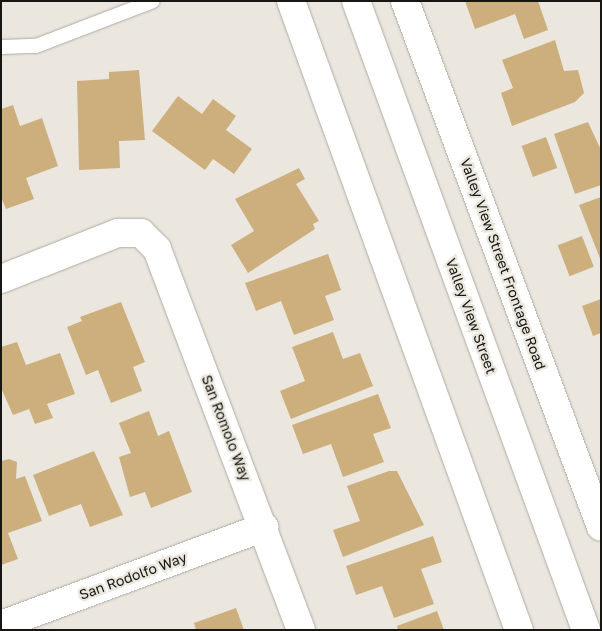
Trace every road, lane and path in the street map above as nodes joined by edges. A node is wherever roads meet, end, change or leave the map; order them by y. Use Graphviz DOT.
graph roads {
  1 [pos="153,1"];
  2 [pos="291,1"];
  3 [pos="356,1"];
  4 [pos="405,1"];
  5 [pos="1,47"];
  6 [pos="1,280"];
  7 [pos="264,527"];
  8 [pos="601,527"];
  9 [pos="1,625"];
  10 [pos="301,630"];
  11 [pos="519,630"];
  12 [pos="586,630"];
  1 -- 5 [label="lane"];
  2 -- 11 [label="street"];
  3 -- 12 [label="street, Valley View Street"];
  4 -- 8 [label="street, Valley View Street Frontage Road"];
  6 -- 7 [label="street, San Romolo Way"];
  7 -- 9 [label="street, San Rodolfo Way"];
  7 -- 10 [label="street, San Romolo Way"];
}
